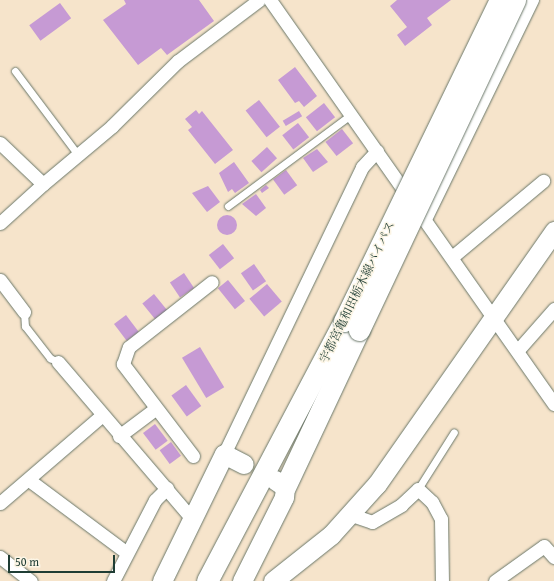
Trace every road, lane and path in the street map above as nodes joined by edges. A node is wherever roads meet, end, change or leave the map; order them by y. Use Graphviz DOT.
graph roads {
  1 [pos="260,0"];
  2 [pos="270,0"];
  3 [pos="500,0"];
  4 [pos="515,0"];
  5 [pos="532,0"];
  6 [pos="15,71"];
  7 [pos="352,114"];
  8 [pos="0,143"];
  9 [pos="377,152"];
  10 [pos="78,155"];
  11 [pos="543,182"];
  12 [pos="43,184"];
  13 [pos="228,206"];
  14 [pos="425,219"];
  15 [pos="0,223"];
  16 [pos="554,231"];
  17 [pos="452,257"];
  18 [pos="0,280"];
  19 [pos="212,282"];
  20 [pos="554,310"];
  21 [pos="24,312"];
  22 [pos="495,317"];
  23 [pos="351,326"];
  24 [pos="518,350"];
  25 [pos="58,362"];
  26 [pos="554,404"];
  27 [pos="155,409"];
  28 [pos="101,416"];
  29 [pos="454,432"];
  30 [pos="119,436"];
  31 [pos="224,454"];
  32 [pos="194,456"];
  33 [pos="244,464"];
  34 [pos="29,480"];
  35 [pos="280,484"];
  36 [pos="167,488"];
  37 [pos="418,489"];
  38 [pos="0,503"];
  39 [pos="352,515"];
  40 [pos="192,519"];
  41 [pos="127,553"];
  42 [pos="0,557"];
  43 [pos="554,557"];
  44 [pos="31,581"];
  45 [pos="113,581"];
  46 [pos="162,581"];
  47 [pos="208,581"];
  48 [pos="242,581"];
  49 [pos="273,581"];
  50 [pos="442,581"];
  51 [pos="495,581"];
  1 -- 10 [label="street"];
  2 -- 7 [label="street"];
  3 -- 23 [label="main road, 宇都宮亀和田栃木線バイパス, bridge"];
  4 -- 23 [label="main road, bridge"];
  5 -- 14 [label="street"];
  6 -- 10 [label="lane"];
  7 -- 9 [label="street"];
  7 -- 13 [label="lane"];
  8 -- 12 [label="street"];
  9 -- 14 [label="street"];
  9 -- 31 [label="street"];
  10 -- 12 [label="street"];
  11 -- 17 [label="street"];
  12 -- 15 [label="street"];
  14 -- 17 [label="street"];
  16 -- 22 [label="street"];
  17 -- 22 [label="street"];
  18 -- 21 [label="street"];
  19 -- 27 [label="street"];
  20 -- 24 [label="street"];
  21 -- 25 [label="lane"];
  22 -- 24 [label="street"];
  22 -- 39 [label="street"];
  23 -- 35 [label="main road"];
  23 -- 47 [label="main road, 宇都宮亀和田栃木線バイパス"];
  24 -- 26 [label="street"];
  25 -- 28 [label="street"];
  27 -- 30 [label="street"];
  27 -- 32 [label="street"];
  28 -- 30 [label="street"];
  28 -- 34 [label="street"];
  29 -- 37 [label="lane"];
  30 -- 36 [label="street"];
  31 -- 33 [label="street"];
  31 -- 40 [label="street"];
  34 -- 38 [label="street"];
  34 -- 41 [label="street"];
  35 -- 48 [label="street"];
  36 -- 40 [label="street"];
  36 -- 41 [label="street"];
  37 -- 39 [label="street"];
  37 -- 50 [label="street"];
  39 -- 49 [label="street"];
  40 -- 46 [label="street"];
  41 -- 45 [label="street"];
  42 -- 44 [label="street"];
  43 -- 51 [label="street"];
}
